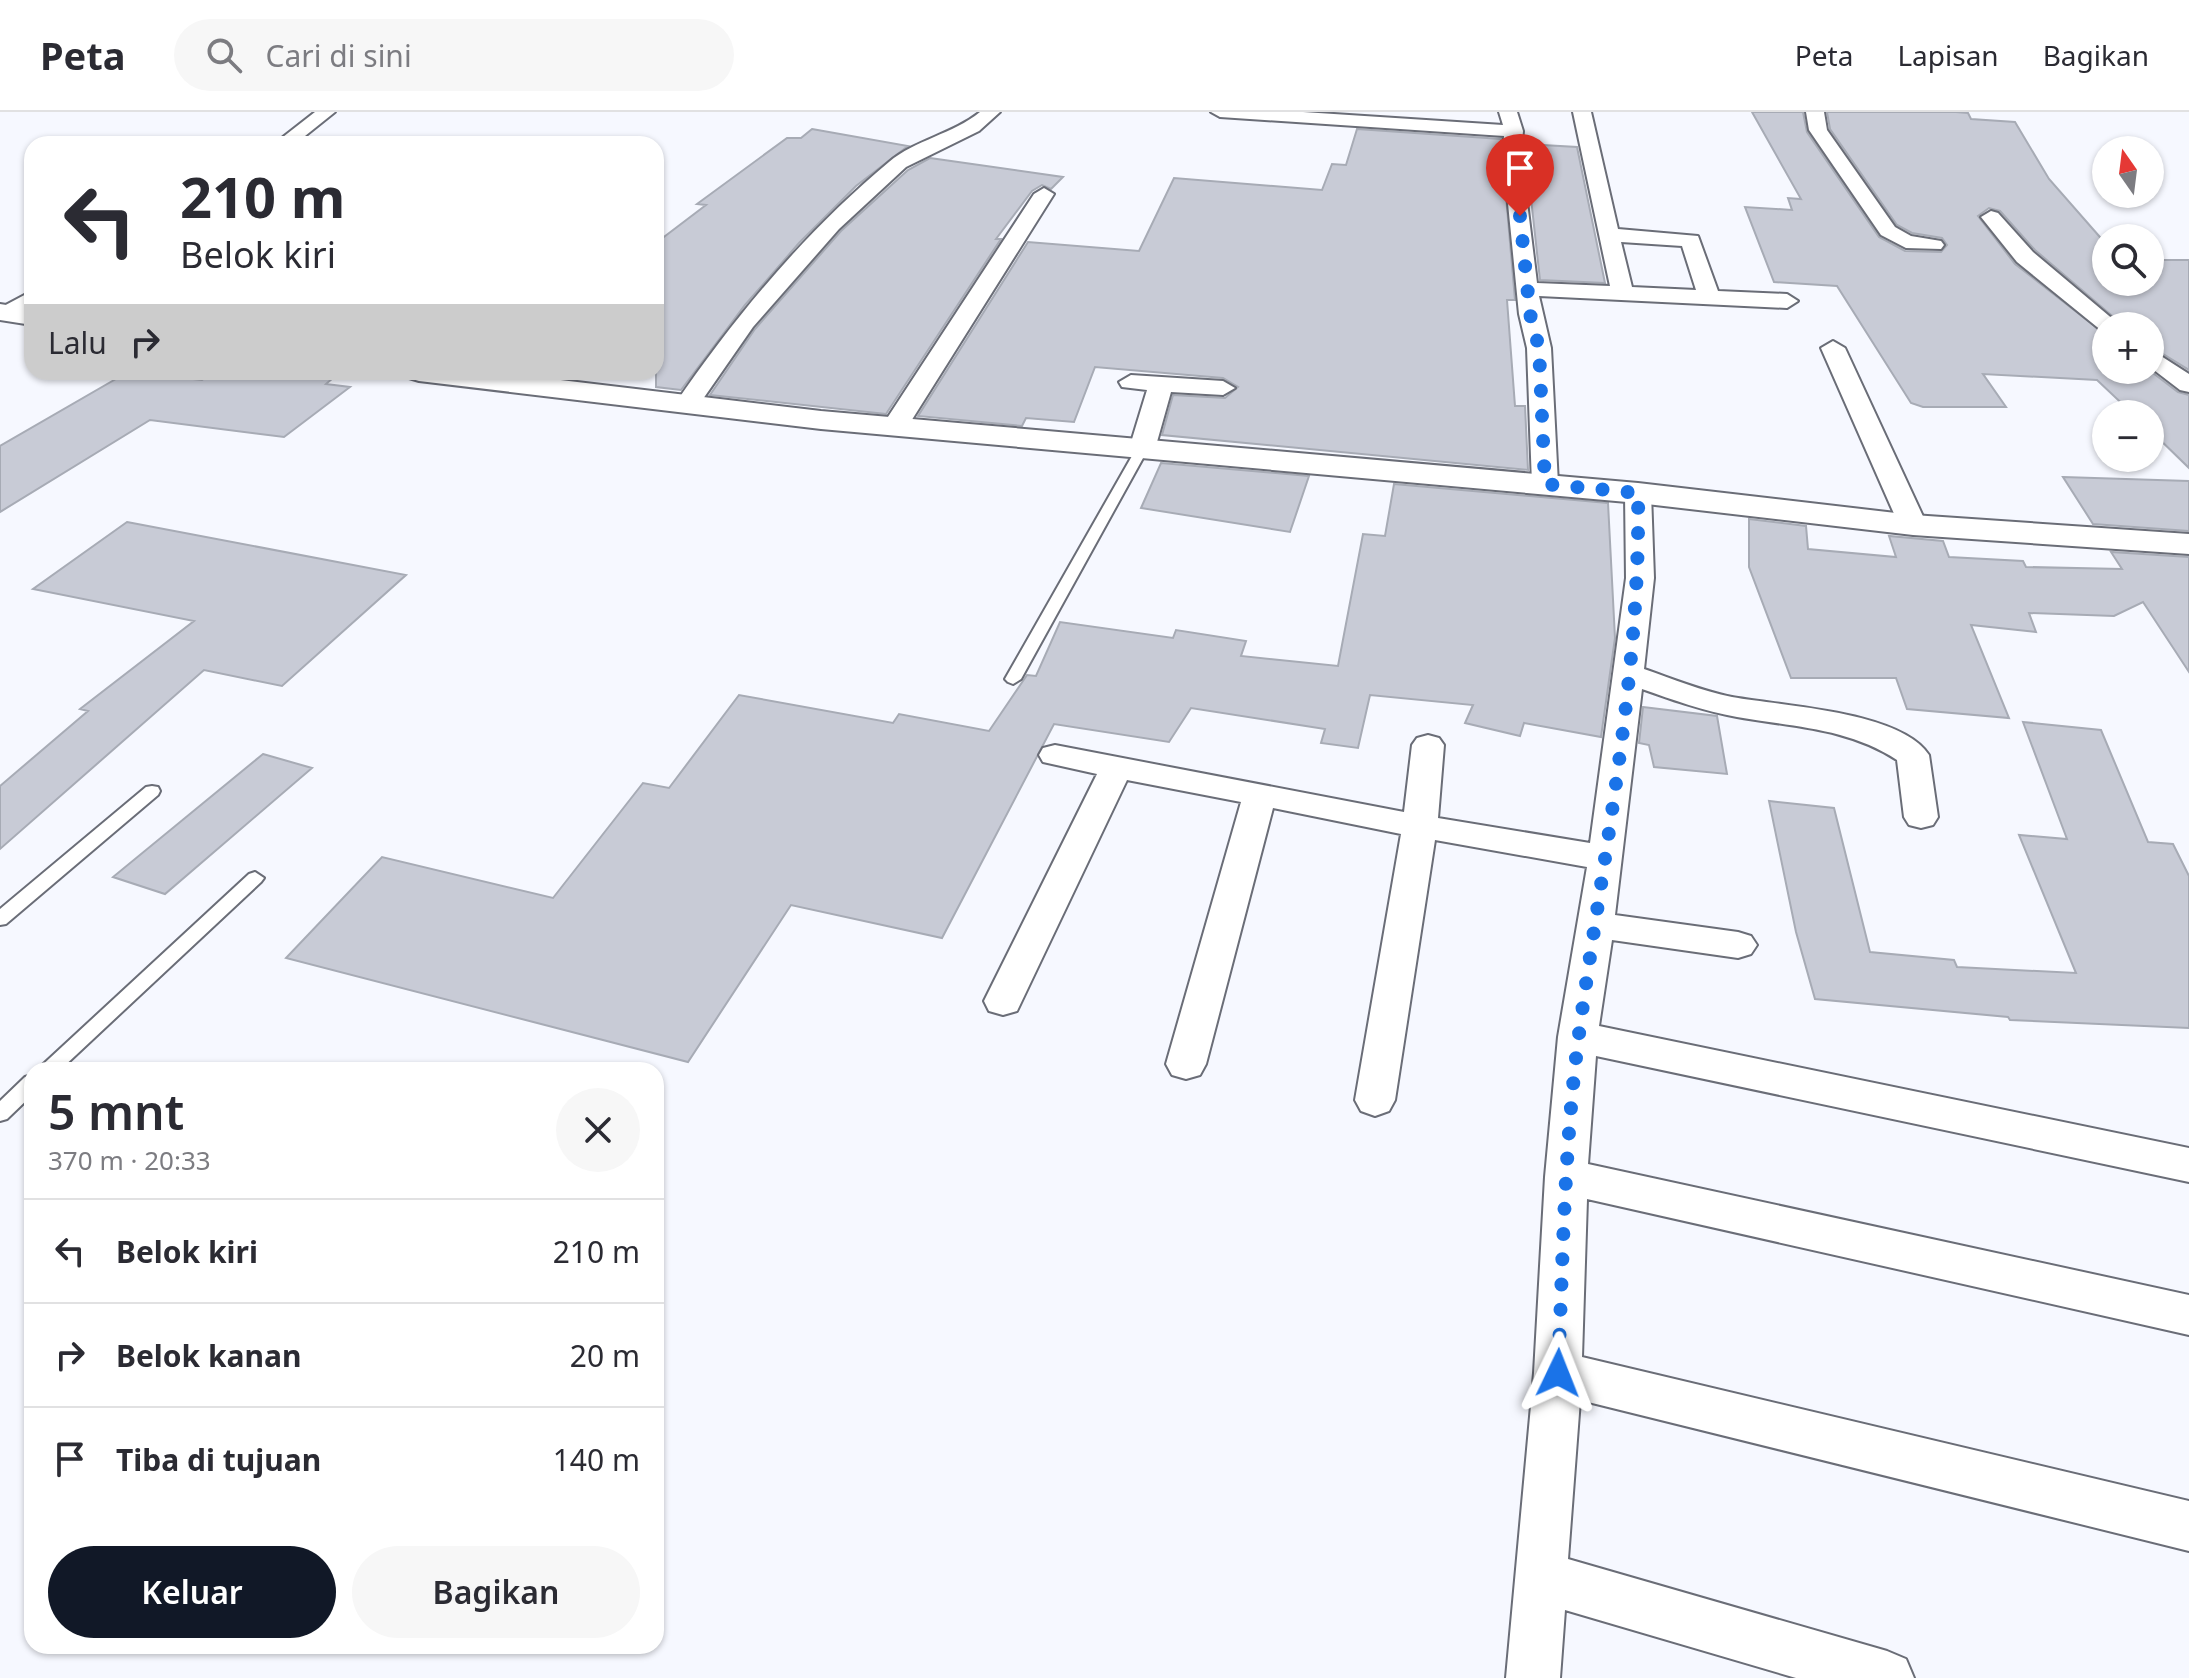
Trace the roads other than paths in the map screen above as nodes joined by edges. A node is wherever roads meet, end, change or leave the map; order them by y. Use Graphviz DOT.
graph roads {
  1 [pos="326,112"];
  2 [pos="991,112"];
  3 [pos="1220,112"];
  4 [pos="1582,112"];
  5 [pos="1815,112"];
  6 [pos="1511,122"];
  7 [pos="294,136"];
  8 [pos="1044,194"];
  9 [pos="1991,217"];
  10 [pos="1612,235"];
  11 [pos="1934,245"];
  12 [pos="1529,289"];
  13 [pos="1622,293"];
  14 [pos="1709,297"];
  15 [pos="1787,301"];
  16 [pos="2093,312"];
  17 [pos="1833,348"];
  18 [pos="2164,366"];
  19 [pos="486,380"];
  20 [pos="1131,382"];
  21 [pos="1161,384"];
  22 [pos="2189,385"];
  23 [pos="1223,388"];
  24 [pos="687,404"];
  25 [pos="895,426"];
  26 [pos="1142,449"];
  27 [pos="1545,484"];
  28 [pos="1638,493"];
  29 [pos="1913,525"];
  30 [pos="2189,544"];
  31 [pos="1628,674"];
  32 [pos="1013,679"];
  33 [pos="1428,745"];
  34 [pos="1055,755"];
  35 [pos="1117,767"];
  36 [pos="152,791"];
  37 [pos="1260,795"];
  38 [pos="1921,817"];
  39 [pos="1420,826"];
  40 [pos="1606,858"];
  41 [pos="255,878"];
  42 [pos="0,919"];
  43 [pos="1596,925"];
  44 [pos="1738,945"];
  45 [pos="1003,1001"];
  46 [pos="1578,1037"];
  47 [pos="56,1062"];
  48 [pos="1186,1064"];
  49 [pos="24,1090"];
  50 [pos="1375,1100"];
  51 [pos="0,1113"];
  52 [pos="2189,1165"];
  53 [pos="1566,1177"];
  54 [pos="2189,1315"];
  55 [pos="1558,1373"];
  56 [pos="2189,1526"];
  57 [pos="1539,1576"];
  58 [pos="1533,1678"];
  59 [pos="1887,1678"];
  1 -- 7 [label="street"];
  2 -- 24 [label="street"];
  3 -- 6 [label="street"];
  4 -- 10 [label="street"];
  5 -- 11 [label="street"];
  6 -- 12 [label="street"];
  8 -- 25 [label="street"];
  9 -- 16 [label="street"];
  10 -- 13 [label="street"];
  10 -- 14 [label="street"];
  12 -- 13 [label="street"];
  12 -- 27 [label="street"];
  13 -- 14 [label="street"];
  14 -- 15 [label="street"];
  17 -- 29 [label="street"];
  18 -- 22 [label="street"];
  19 -- 24 [label="street"];
  20 -- 21 [label="street"];
  21 -- 23 [label="street"];
  21 -- 26 [label="street"];
  24 -- 25 [label="street"];
  25 -- 26 [label="street"];
  26 -- 27 [label="street"];
  26 -- 32 [label="lane"];
  27 -- 28 [label="street"];
  28 -- 29 [label="street"];
  28 -- 31 [label="street"];
  29 -- 30 [label="street"];
  31 -- 38 [label="street"];
  31 -- 40 [label="street"];
  33 -- 39 [label="street"];
  34 -- 35 [label="street"];
  35 -- 37 [label="street"];
  35 -- 45 [label="street"];
  36 -- 42 [label="lane"];
  37 -- 39 [label="street"];
  37 -- 48 [label="street"];
  39 -- 40 [label="street"];
  39 -- 50 [label="street"];
  40 -- 43 [label="street"];
  41 -- 47 [label="lane"];
  43 -- 44 [label="street"];
  43 -- 46 [label="street"];
  46 -- 52 [label="street"];
  46 -- 53 [label="street"];
  49 -- 51 [label="lane"];
  53 -- 54 [label="street"];
  53 -- 55 [label="street"];
  55 -- 56 [label="street"];
  55 -- 57 [label="street"];
  57 -- 58 [label="street"];
  57 -- 59 [label="street"];
}
